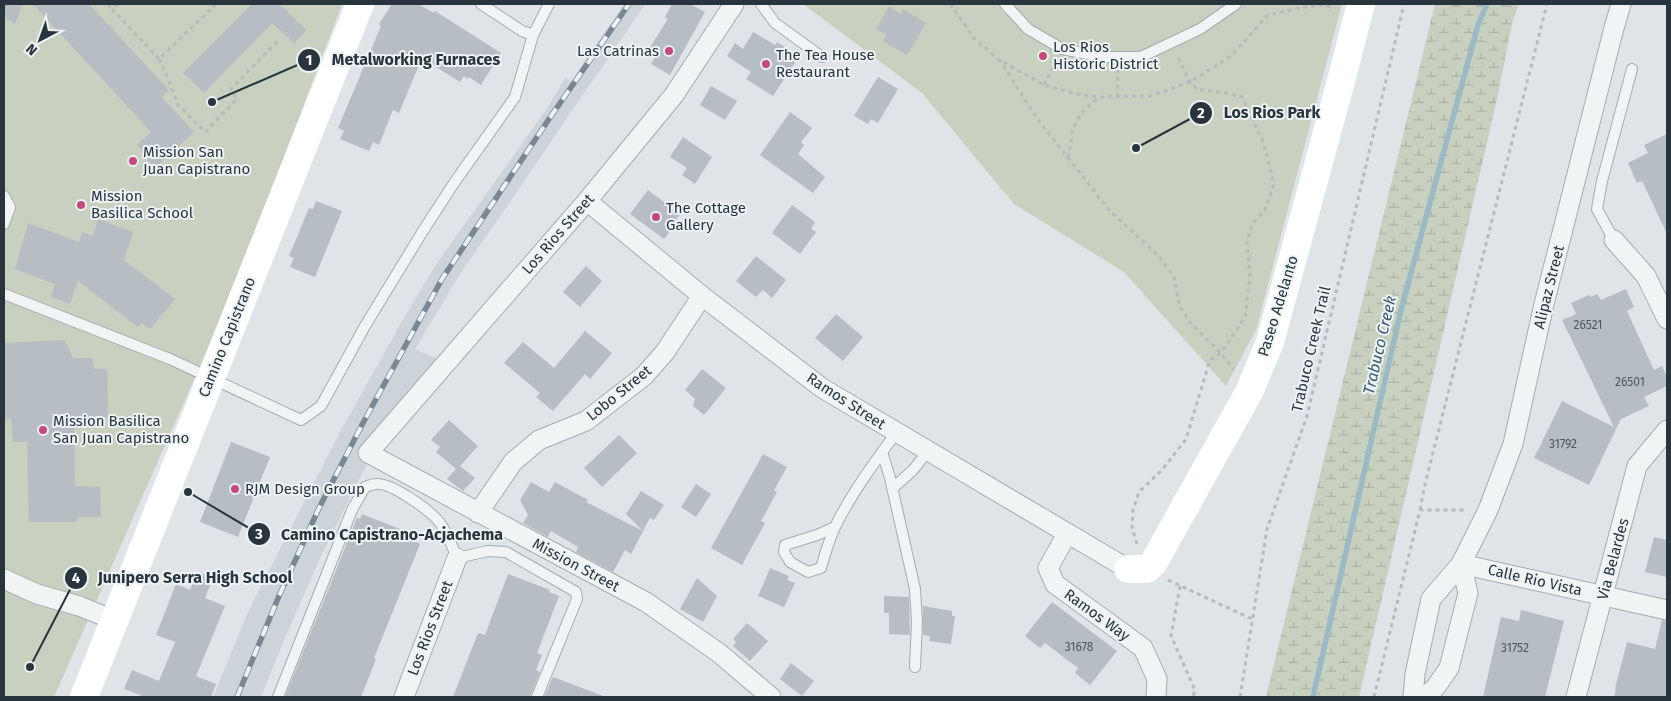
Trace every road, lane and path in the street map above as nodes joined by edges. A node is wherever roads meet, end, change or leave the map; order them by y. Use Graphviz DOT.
graph roads {
  1 [pos="108,4"];
  2 [pos="118,4"];
  3 [pos="214,4"];
  4 [pos="360,4"];
  5 [pos="482,4"];
  6 [pos="549,4"];
  7 [pos="734,4"];
  8 [pos="761,4"];
  9 [pos="1005,4"];
  10 [pos="1233,4"];
  11 [pos="1361,4"];
  12 [pos="1404,4"];
  13 [pos="1546,4"];
  14 [pos="1621,4"];
  15 [pos="112,9"];
  16 [pos="533,35"];
  17 [pos="278,41"];
  18 [pos="1171,43"];
  19 [pos="1062,48"];
  20 [pos="822,57"];
  21 [pos="1118,57"];
  22 [pos="158,59"];
  23 [pos="998,59"];
  24 [pos="1632,69"];
  25 [pos="1044,84"];
  26 [pos="1099,97"];
  27 [pos="1117,97"];
  28 [pos="1068,158"];
  29 [pos="4,196"];
  30 [pos="587,200"];
  31 [pos="4,224"];
  32 [pos="1614,240"];
  33 [pos="4,294"];
  34 [pos="702,296"];
  35 [pos="1667,319"];
  36 [pos="1221,353"];
  37 [pos="211,379"];
  38 [pos="1249,392"];
  39 [pos="1667,430"];
  40 [pos="896,433"];
  41 [pos="928,451"];
  42 [pos="882,452"];
  43 [pos="368,453"];
  44 [pos="893,488"];
  45 [pos="1420,510"];
  46 [pos="1488,510"];
  47 [pos="478,513"];
  48 [pos="835,527"];
  49 [pos="1067,534"];
  50 [pos="457,558"];
  51 [pos="1460,564"];
  52 [pos="1137,569"];
  53 [pos="4,579"];
  54 [pos="1180,586"];
  55 [pos="1603,595"];
  56 [pos="1667,610"];
  57 [pos="1252,618"];
  58 [pos="114,620"];
  59 [pos="916,667"];
  60 [pos="84,697"];
  61 [pos="278,697"];
  62 [pos="404,697"];
  63 [pos="537,697"];
  64 [pos="771,697"];
  65 [pos="1156,697"];
  66 [pos="1193,697"];
  67 [pos="1240,697"];
  68 [pos="1374,697"];
  69 [pos="1414,697"];
  70 [pos="1424,697"];
  71 [pos="1576,697"];
  1 -- 15 [label="path"];
  2 -- 15 [label="path"];
  3 -- 22 [label="path"];
  4 -- 37 [label="main road, Camino Capistrano"];
  5 -- 16 [label="lane"];
  6 -- 16 [label="lane"];
  7 -- 30 [label="street, Los Rios Street"];
  8 -- 20 [label="lane"];
  9 -- 19 [label="lane"];
  10 -- 18 [label="lane"];
  11 -- 38 [label="main road, Paseo Adelanto"];
  12 -- 57 [label="path, Trabuco Creek Trail"];
  13 -- 45 [label="path"];
  14 -- 46 [label="street, Alipaz Street"];
  15 -- 22 [label="path"];
  16 -- 37 [label="lane"];
  17 -- 22 [label="path"];
  18 -- 21 [label="lane"];
  18 -- 36 [label="path"];
  19 -- 21 [label="lane"];
  19 -- 25 [label="path"];
  21 -- 27 [label="path"];
  23 -- 28 [label="path"];
  24 -- 32 [label="lane"];
  26 -- 28 [label="path"];
  28 -- 36 [label="path"];
  29 -- 31 [label="lane"];
  30 -- 34 [label="street, Ramos Street"];
  30 -- 43 [label="street, Los Rios Street"];
  32 -- 35 [label="street"];
  33 -- 37 [label="lane"];
  34 -- 40 [label="street, Ramos Street"];
  34 -- 47 [label="street, Lobo Street"];
  36 -- 38 [label="path"];
  36 -- 52 [label="path"];
  37 -- 58 [label="main road, Camino Capistrano"];
  38 -- 52 [label="main road, Paseo Adelanto"];
  39 -- 55 [label="street, Via Belardes"];
  40 -- 41 [label="street, Ramos Street"];
  40 -- 42 [label="lane"];
  41 -- 44 [label="lane"];
  41 -- 49 [label="street, Ramos Street"];
  42 -- 44 [label="lane"];
  42 -- 48 [label="lane"];
  43 -- 47 [label="street, Mission Street"];
  44 -- 59 [label="lane"];
  45 -- 46 [label="path"];
  45 -- 68 [label="path"];
  46 -- 51 [label="street, Alipaz Street"];
  47 -- 64 [label="street, Mission Street"];
  48 -- 48 [label="lane"];
  49 -- 52 [label="street, Ramos Street"];
  49 -- 65 [label="street, Ramos Way"];
  50 -- 61 [label="lane"];
  50 -- 62 [label="street, Los Rios Street"];
  50 -- 63 [label="lane"];
  51 -- 55 [label="street, Calle Rio Vista"];
  51 -- 69 [label="street, Alipaz Street"];
  51 -- 70 [label="street"];
  52 -- 54 [label="path"];
  53 -- 58 [label="street"];
  54 -- 57 [label="path"];
  54 -- 66 [label="path"];
  55 -- 56 [label="street, Calle Rio Vista"];
  55 -- 71 [label="street, Via Belardes"];
  57 -- 67 [label="path, Trabuco Creek Trail"];
  58 -- 60 [label="main road, Camino Capistrano"];
}
